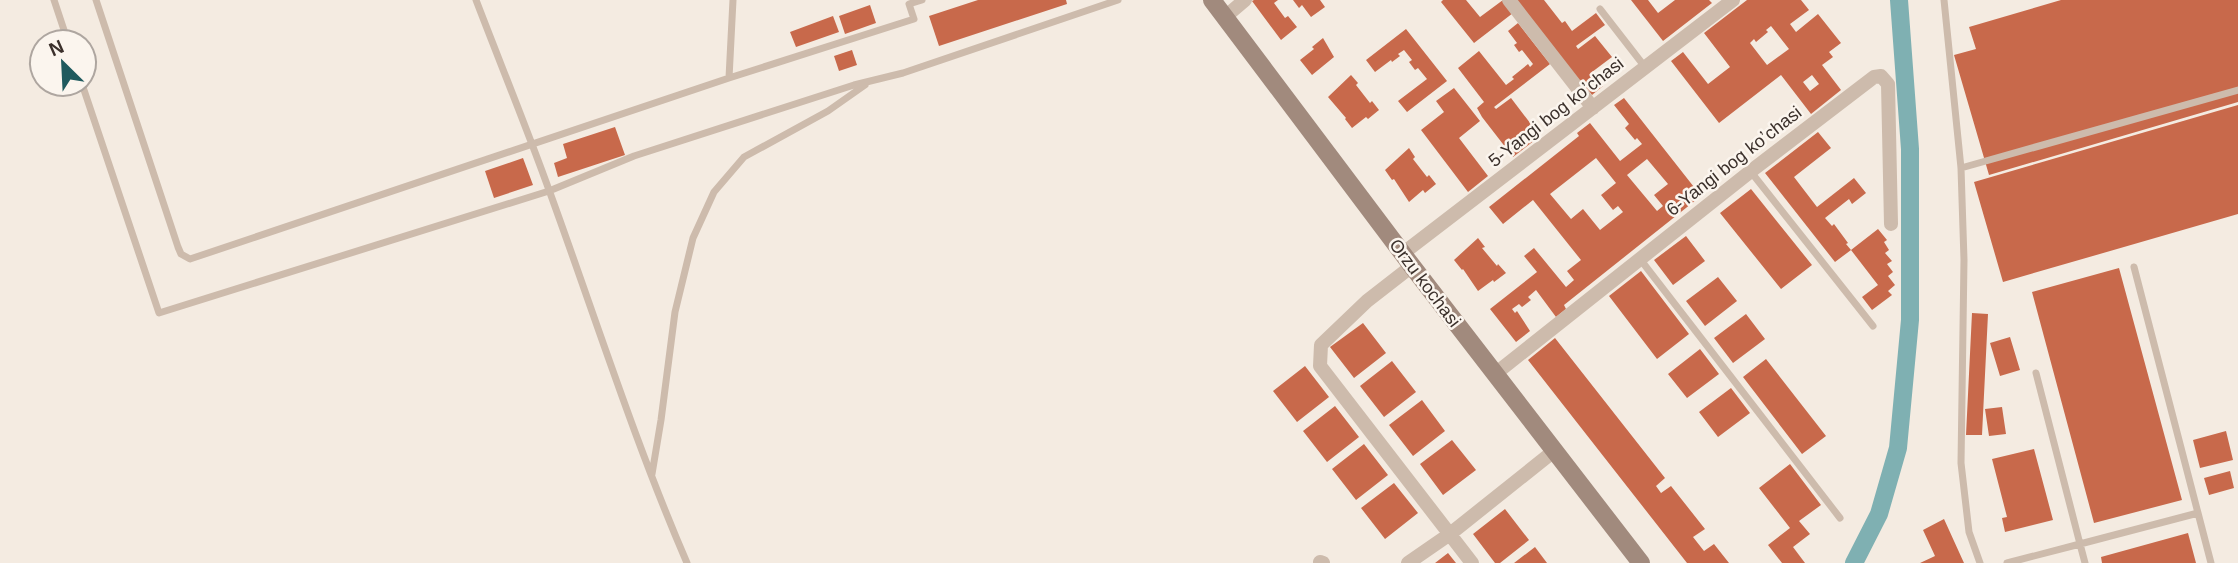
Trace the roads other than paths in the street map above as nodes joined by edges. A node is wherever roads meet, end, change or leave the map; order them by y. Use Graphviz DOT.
graph roads {
  1 [pos="54,0"];
  2 [pos="96,0"];
  3 [pos="476,0"];
  4 [pos="733,0"];
  5 [pos="922,0"];
  6 [pos="1118,0"];
  7 [pos="1212,0"];
  8 [pos="1245,0"];
  9 [pos="1509,0"];
  10 [pos="1733,0"];
  11 [pos="1944,0"];
  12 [pos="1107,2"];
  13 [pos="1600,9"];
  14 [pos="1225,17"];
  15 [pos="63,28"];
  16 [pos="1645,67"];
  17 [pos="729,78"];
  18 [pos="871,81"];
  19 [pos="2238,90"];
  20 [pos="87,98"];
  21 [pos="1593,108"];
  22 [pos="531,143"];
  23 [pos="1961,168"];
  24 [pos="1751,171"];
  25 [pos="549,191"];
  26 [pos="1891,224"];
  27 [pos="1640,259"];
  28 [pos="1407,260"];
  29 [pos="2134,267"];
  30 [pos="1873,326"];
  31 [pos="2036,373"];
  32 [pos="1495,374"];
  33 [pos="1555,451"];
  34 [pos="652,474"];
  35 [pos="2198,513"];
  36 [pos="1840,518"];
  37 [pos="1450,534"];
  38 [pos="2080,544"];
  39 [pos="687,563"];
  40 [pos="1408,563"];
  41 [pos="1472,563"];
  42 [pos="1641,563"];
  43 [pos="1980,563"];
  44 [pos="2007,563"];
  45 [pos="2085,563"];
  46 [pos="2211,563"];
  1 -- 15 [label="lane"];
  2 -- 22 [label="lane"];
  3 -- 22 [label="lane"];
  4 -- 17 [label="lane"];
  5 -- 17 [label="lane"];
  6 -- 12 [label="lane"];
  7 -- 14 [label="main road, Orzu kochasi"];
  8 -- 14 [label="street"];
  9 -- 21 [label="street"];
  10 -- 16 [label="street, 5-Yangi bog koʼchasi"];
  11 -- 23 [label="lane"];
  12 -- 18 [label="lane"];
  13 -- 16 [label="lane"];
  14 -- 28 [label="main road, Orzu kochasi"];
  16 -- 21 [label="street, 5-Yangi bog koʼchasi"];
  17 -- 22 [label="lane"];
  18 -- 25 [label="lane"];
  18 -- 34 [label="lane"];
  19 -- 23 [label="lane"];
  20 -- 25 [label="lane"];
  21 -- 28 [label="street, 5-Yangi bog koʼchasi"];
  22 -- 25 [label="lane"];
  23 -- 43 [label="lane"];
  24 -- 26 [label="street, 6-Yangi bog koʼchasi"];
  24 -- 27 [label="street, 6-Yangi bog koʼchasi"];
  24 -- 30 [label="lane"];
  25 -- 34 [label="lane"];
  27 -- 32 [label="street, 6-Yangi bog koʼchasi"];
  27 -- 36 [label="lane"];
  28 -- 32 [label="main road, Orzu kochasi"];
  28 -- 37 [label="street, 5-Yangi bog koʼchasi"];
  29 -- 35 [label="lane"];
  31 -- 38 [label="lane"];
  32 -- 33 [label="main road, Orzu kochasi"];
  33 -- 37 [label="street"];
  33 -- 42 [label="main road, Orzu kochasi"];
  34 -- 39 [label="lane"];
  35 -- 38 [label="lane"];
  35 -- 46 [label="lane"];
  37 -- 40 [label="street"];
  37 -- 41 [label="street, 5-Yangi bog koʼchasi"];
  38 -- 44 [label="lane"];
  38 -- 45 [label="lane"];
}
